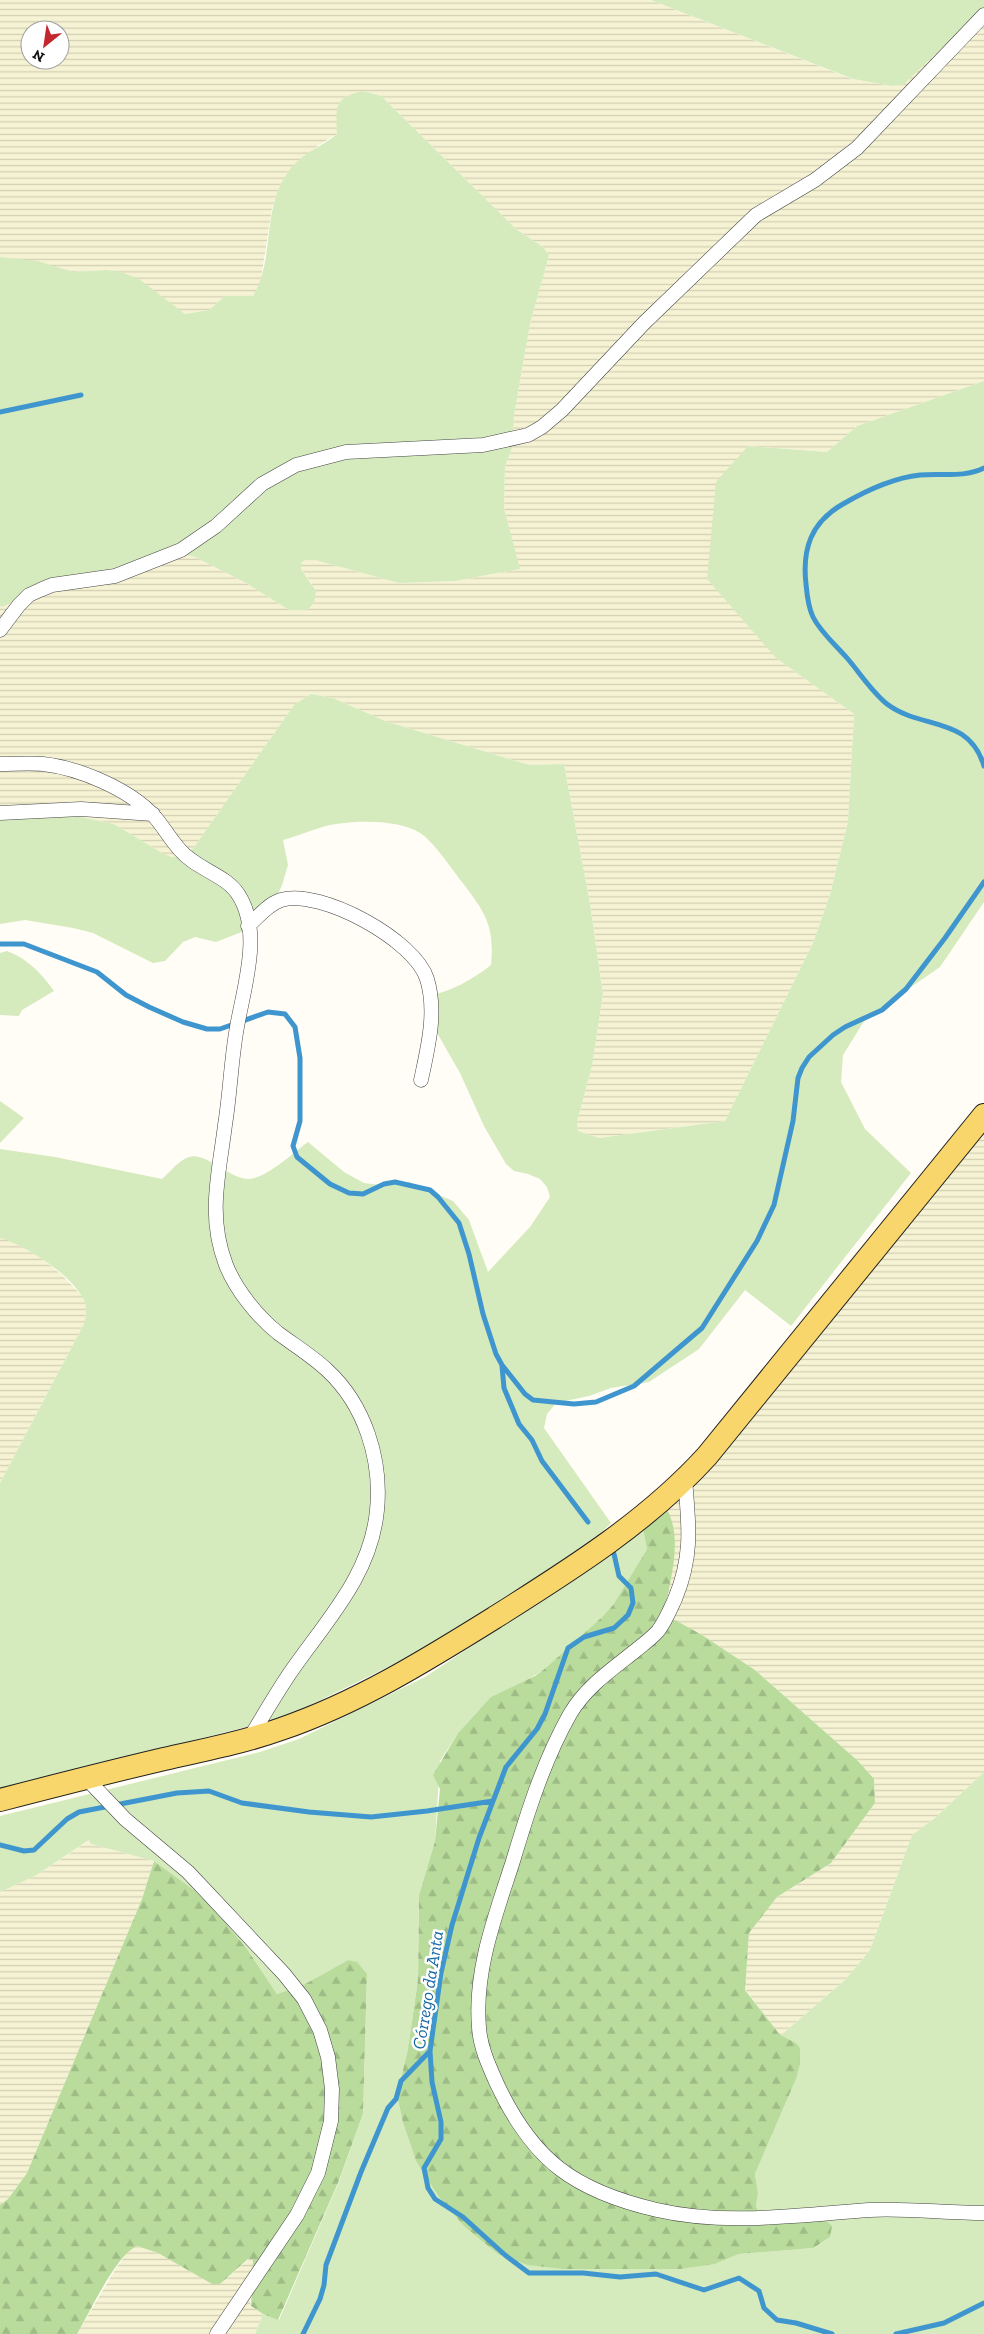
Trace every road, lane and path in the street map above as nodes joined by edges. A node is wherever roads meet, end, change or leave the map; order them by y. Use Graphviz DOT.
graph roads {
  1 [pos="984,15"];
  2 [pos="0,630"];
  3 [pos="0,764"];
  4 [pos="0,814"];
  5 [pos="152,814"];
  6 [pos="248,926"];
  7 [pos="421,1080"];
  8 [pos="984,1115"];
  9 [pos="685,1480"];
  10 [pos="249,1740"];
  11 [pos="86,1778"];
  12 [pos="0,1800"];
  13 [pos="984,2213"];
  14 [pos="217,2334"];
  1 -- 2 [label="street"];
  3 -- 5 [label="street"];
  4 -- 5 [label="street"];
  5 -- 6 [label="street"];
  6 -- 7 [label="street"];
  6 -- 10 [label="street"];
  8 -- 9 [label="main road"];
  9 -- 10 [label="main road"];
  9 -- 13 [label="street"];
  10 -- 11 [label="main road"];
  11 -- 12 [label="main road"];
  11 -- 14 [label="street"];
}
